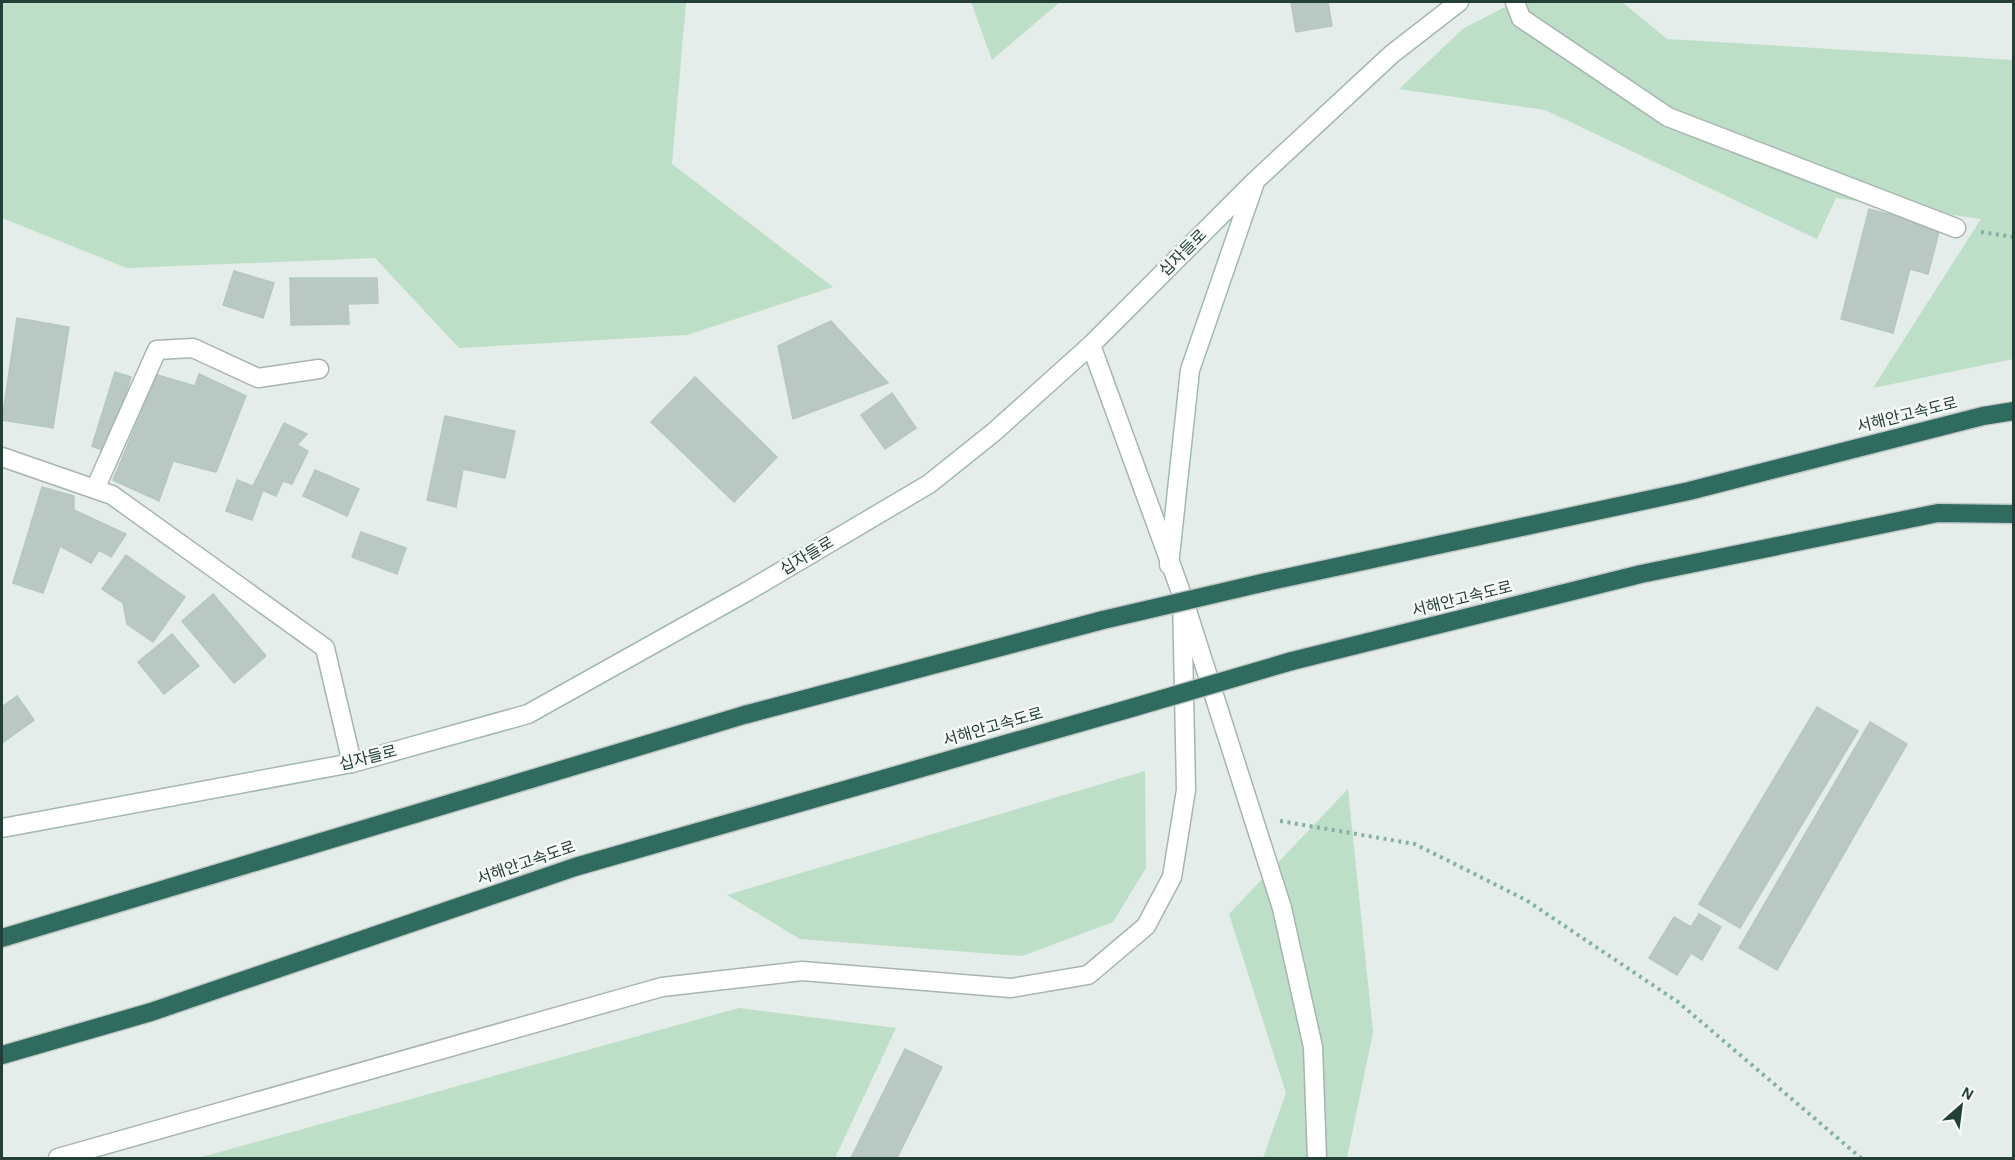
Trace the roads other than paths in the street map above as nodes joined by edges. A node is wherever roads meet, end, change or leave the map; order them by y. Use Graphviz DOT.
graph roads {
  1 [pos="1458,2"];
  2 [pos="1515,2"];
  3 [pos="1255,181"];
  4 [pos="1956,228"];
  5 [pos="1091,345"];
  6 [pos="319,369"];
  7 [pos="2013,409"];
  8 [pos="2,457"];
  9 [pos="95,489"];
  10 [pos="2013,514"];
  11 [pos="1169,565"];
  12 [pos="1182,595"];
  13 [pos="352,763"];
  14 [pos="2,828"];
  15 [pos="2,938"];
  16 [pos="2,1055"];
  17 [pos="58,1158"];
  18 [pos="1317,1158"];
  1 -- 3 [label="street, 십자들로"];
  2 -- 4 [label="street"];
  3 -- 5 [label="street, 십자들로"];
  3 -- 11 [label="street"];
  5 -- 11 [label="street"];
  5 -- 13 [label="street, 십자들로"];
  6 -- 9 [label="street"];
  7 -- 15 [label="highway, 서해안고속도로, bridge"];
  8 -- 9 [label="street"];
  9 -- 13 [label="street"];
  10 -- 16 [label="highway, 서해안고속도로, bridge"];
  11 -- 12 [label="street"];
  12 -- 17 [label="street"];
  12 -- 18 [label="street"];
  13 -- 14 [label="street, 십자들로"];
}
